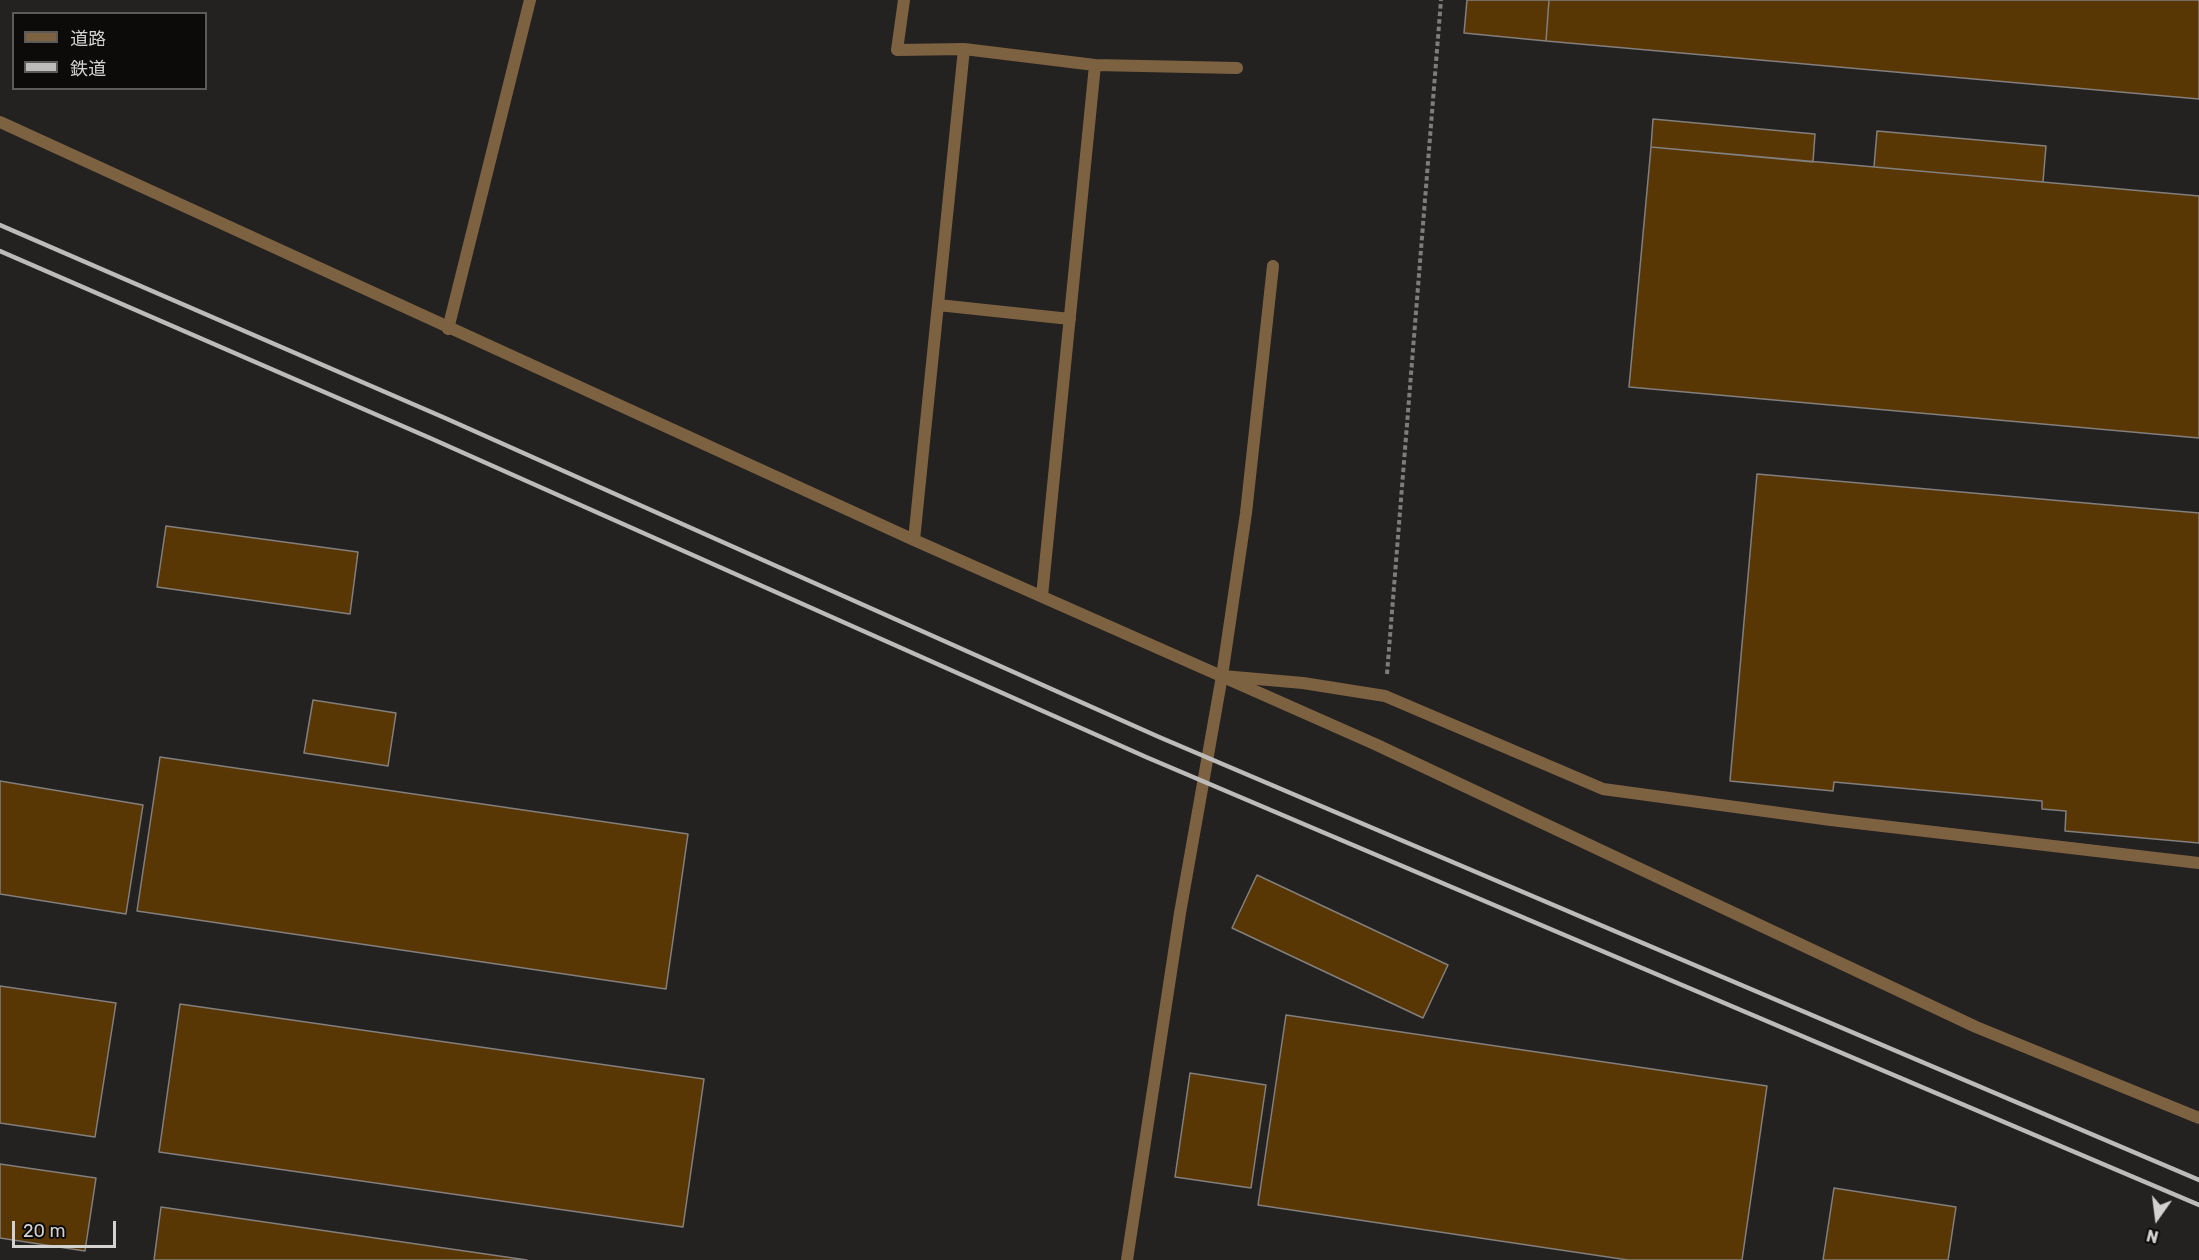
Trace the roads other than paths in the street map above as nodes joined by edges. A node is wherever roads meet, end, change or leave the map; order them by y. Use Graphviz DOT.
graph roads {
  1 [pos="530,0"];
  2 [pos="904,0"];
  3 [pos="964,49"];
  4 [pos="1095,65"];
  5 [pos="1237,68"];
  6 [pos="0,122"];
  7 [pos="1273,266"];
  8 [pos="938,305"];
  9 [pos="1070,319"];
  10 [pos="448,329"];
  11 [pos="914,540"];
  12 [pos="1042,596"];
  13 [pos="1222,676"];
  14 [pos="2199,863"];
  15 [pos="2199,1118"];
  16 [pos="1127,1260"];
  1 -- 10 [label="street"];
  2 -- 3 [label="street"];
  3 -- 4 [label="street"];
  3 -- 8 [label="street"];
  4 -- 5 [label="street"];
  4 -- 9 [label="street"];
  6 -- 10 [label="street"];
  7 -- 13 [label="street"];
  8 -- 9 [label="street"];
  8 -- 11 [label="street"];
  9 -- 12 [label="street"];
  10 -- 11 [label="street"];
  11 -- 12 [label="street"];
  12 -- 13 [label="street"];
  13 -- 14 [label="street"];
  13 -- 15 [label="street"];
  13 -- 16 [label="street"];
}
